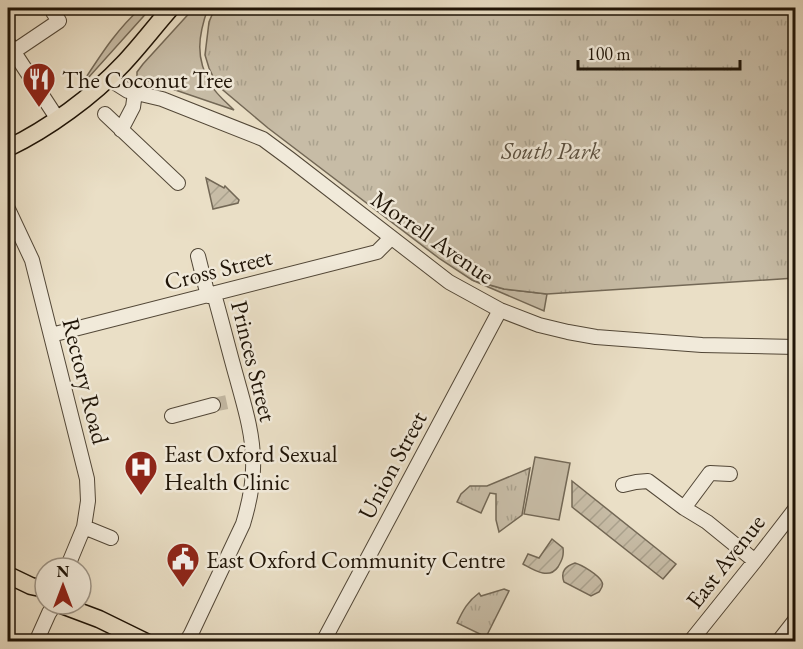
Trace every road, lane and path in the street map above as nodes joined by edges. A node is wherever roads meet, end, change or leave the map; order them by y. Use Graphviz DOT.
graph roads {
  1 [pos="171,8"];
  2 [pos="53,12"];
  3 [pos="10,47"];
  4 [pos="109,79"];
  5 [pos="135,93"];
  6 [pos="105,114"];
  7 [pos="57,118"];
  8 [pos="121,130"];
  9 [pos="8,147"];
  10 [pos="178,183"];
  11 [pos="8,209"];
  12 [pos="391,238"];
  13 [pos="198,256"];
  14 [pos="211,295"];
  15 [pos="500,310"];
  16 [pos="51,335"];
  17 [pos="795,347"];
  18 [pos="242,398"];
  19 [pos="227,402"];
  20 [pos="213,405"];
  21 [pos="172,416"];
  22 [pos="730,474"];
  23 [pos="623,485"];
  24 [pos="684,508"];
  25 [pos="795,508"];
  26 [pos="84,527"];
  27 [pos="111,538"];
  28 [pos="72,556"];
  29 [pos="755,561"];
  30 [pos="8,575"];
  31 [pos="33,586"];
  32 [pos="93,615"];
  33 [pos="48,616"];
  34 [pos="91,616"];
  35 [pos="99,619"];
  36 [pos="795,620"];
  37 [pos="36,642"];
  38 [pos="146,642"];
  39 [pos="186,642"];
  40 [pos="323,642"];
  41 [pos="690,642"];
  42 [pos="778,642"];
  1 -- 4 [label="main road"];
  2 -- 3 [label="street"];
  3 -- 7 [label="street"];
  4 -- 5 [label="street, Morrell Avenue"];
  4 -- 7 [label="main road"];
  5 -- 8 [label="street"];
  5 -- 12 [label="street, Morrell Avenue"];
  6 -- 8 [label="street"];
  7 -- 9 [label="main road"];
  8 -- 10 [label="street"];
  11 -- 16 [label="street, Rectory Road"];
  12 -- 14 [label="street, Cross Street"];
  12 -- 15 [label="street, Morrell Avenue"];
  13 -- 14 [label="street, Princes Street"];
  14 -- 16 [label="street, Cross Street"];
  14 -- 18 [label="street, Princes Street"];
  15 -- 17 [label="street, Morrell Avenue"];
  15 -- 40 [label="street, Union Street"];
  16 -- 26 [label="street, Rectory Road"];
  18 -- 19 [label="street"];
  18 -- 39 [label="street, Princes Street"];
  20 -- 21 [label="street"];
  22 -- 24 [label="street"];
  23 -- 24 [label="street"];
  24 -- 29 [label="street"];
  25 -- 29 [label="street, East Avenue"];
  26 -- 27 [label="street"];
  26 -- 28 [label="street, Rectory Road"];
  29 -- 41 [label="street, East Avenue"];
  30 -- 31 [label="main road"];
  32 -- 35 [label="main road"];
  33 -- 37 [label="street"];
  34 -- 35 [label="main road"];
  35 -- 38 [label="main road"];
  36 -- 42 [label="street"];
}
